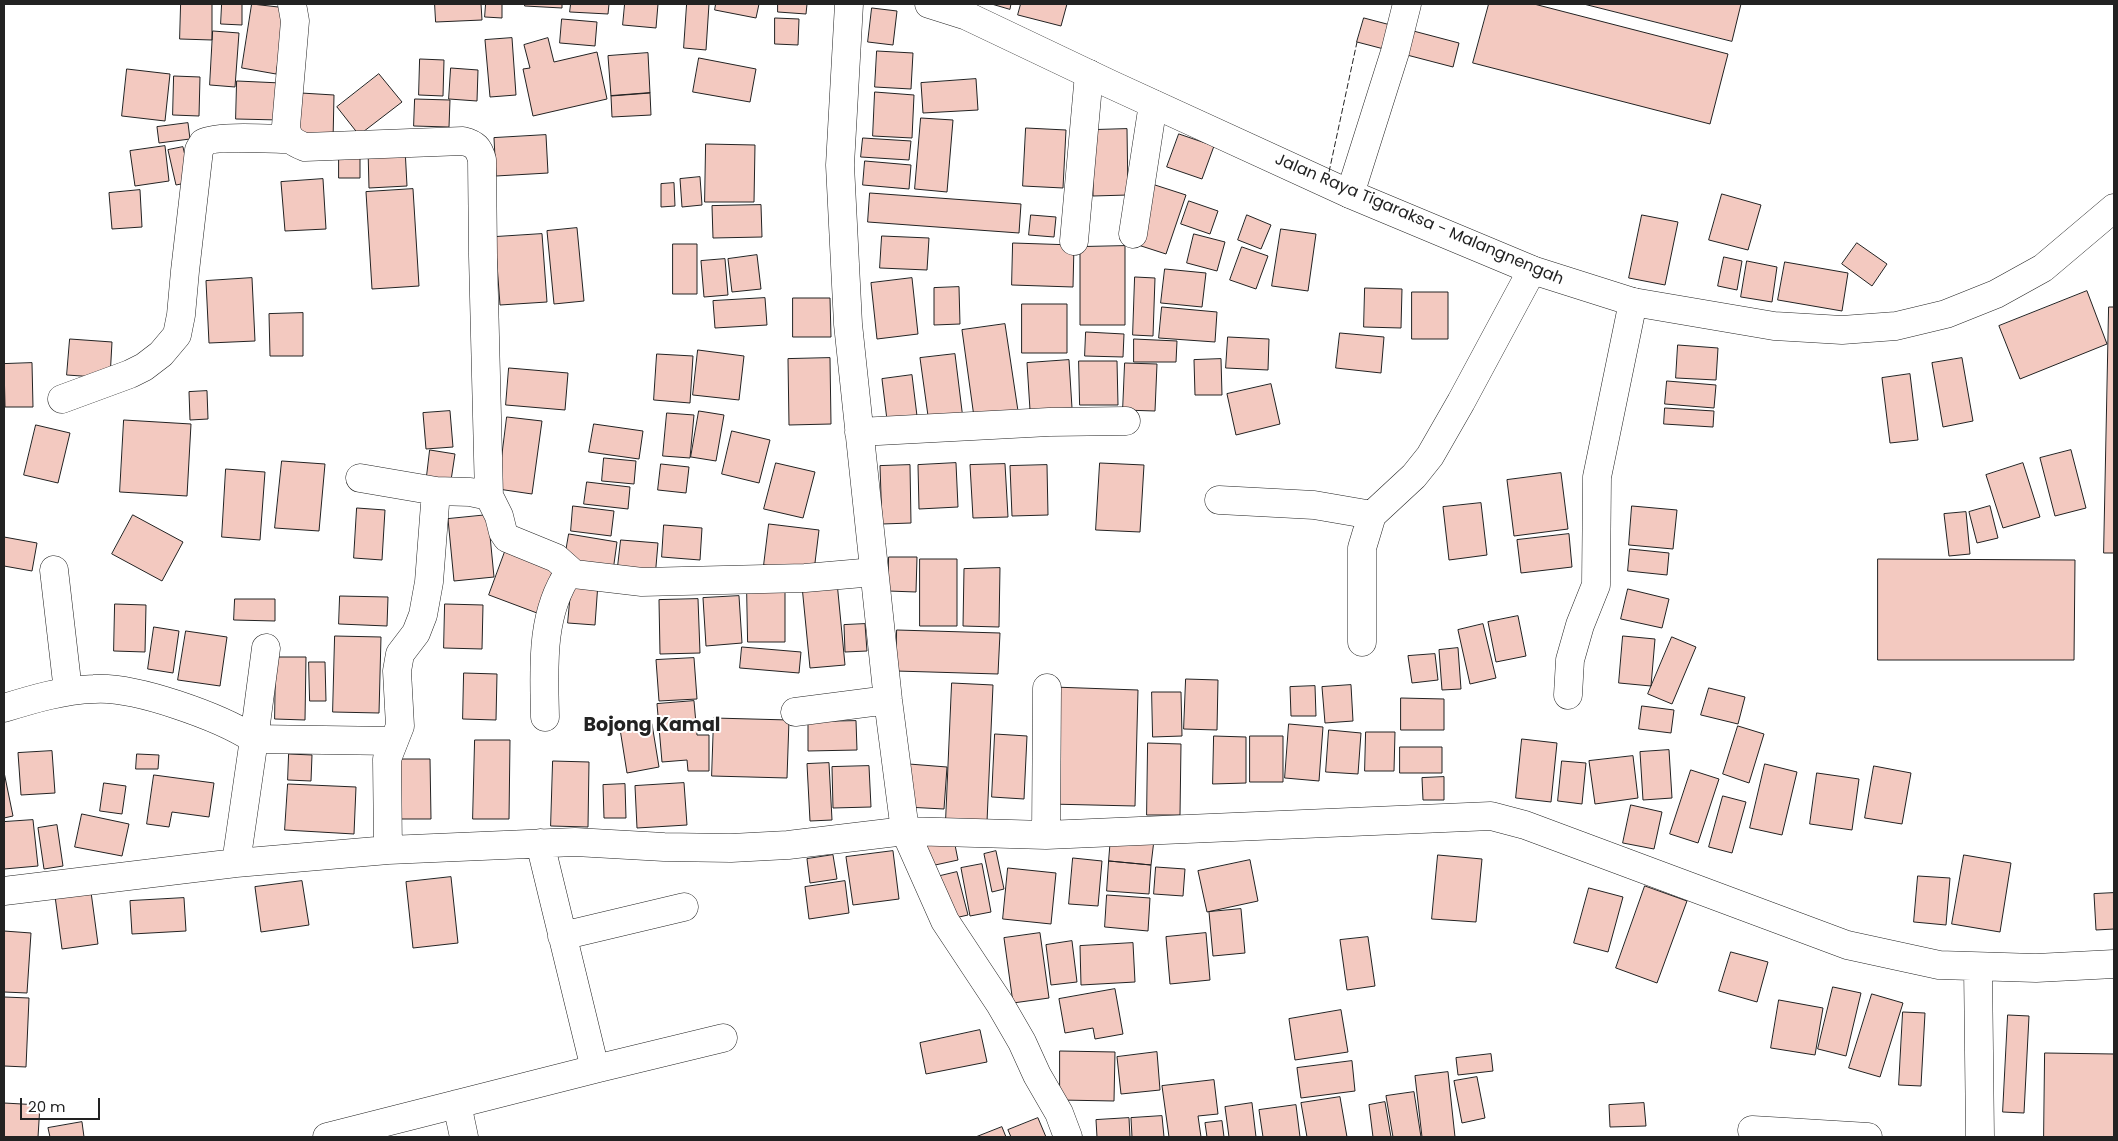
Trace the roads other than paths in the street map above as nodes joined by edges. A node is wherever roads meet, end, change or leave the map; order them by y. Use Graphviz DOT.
graph roads {
  1 [pos="292,4"];
  2 [pos="849,4"];
  3 [pos="929,4"];
  4 [pos="1407,4"];
  5 [pos="1089,74"];
  6 [pos="1153,104"];
  7 [pos="290,140"];
  8 [pos="1350,194"];
  9 [pos="2114,208"];
  10 [pos="1133,234"];
  11 [pos="1074,241"];
  12 [pos="1532,270"];
  13 [pos="1633,302"];
  14 [pos="62,399"];
  15 [pos="1126,421"];
  16 [pos="859,432"];
  17 [pos="360,478"];
  18 [pos="436,491"];
  19 [pos="489,496"];
  20 [pos="1219,500"];
  21 [pos="1372,515"];
  22 [pos="54,570"];
  23 [pos="569,572"];
  24 [pos="874,572"];
  25 [pos="1362,642"];
  26 [pos="266,648"];
  27 [pos="1047,688"];
  28 [pos="68,691"];
  29 [pos="1568,695"];
  30 [pos="888,700"];
  31 [pos="4,708"];
  32 [pos="795,712"];
  33 [pos="545,717"];
  34 [pos="254,739"];
  35 [pos="394,741"];
  36 [pos="905,831"];
  37 [pos="1046,835"];
  38 [pos="540,843"];
  39 [pos="388,850"];
  40 [pos="236,864"];
  41 [pos="4,891"];
  42 [pos="684,907"];
  43 [pos="562,936"];
  44 [pos="2114,964"];
  45 [pos="1978,967"];
  46 [pos="723,1038"];
  47 [pos="595,1069"];
  48 [pos="457,1104"];
  49 [pos="1752,1130"];
  50 [pos="1786,1135"];
  51 [pos="327,1137"];
  52 [pos="464,1137"];
  53 [pos="1068,1137"];
  54 [pos="1868,1137"];
  55 [pos="1980,1137"];
  1 -- 7 [label="street"];
  2 -- 16 [label="street"];
  3 -- 5 [label="street, Jalan Raya Tigaraksa - Malangnengah"];
  4 -- 8 [label="street"];
  5 -- 6 [label="street, Jalan Raya Tigaraksa - Malangnengah"];
  5 -- 11 [label="street"];
  6 -- 8 [label="street, Jalan Raya Tigaraksa - Malangnengah"];
  6 -- 10 [label="street"];
  7 -- 14 [label="street"];
  7 -- 19 [label="street"];
  8 -- 12 [label="street, Jalan Raya Tigaraksa - Malangnengah"];
  9 -- 13 [label="street, Jalan Raya Tigaraksa - Malangnengah"];
  12 -- 13 [label="street, Jalan Raya Tigaraksa - Malangnengah"];
  12 -- 21 [label="street"];
  13 -- 29 [label="street"];
  15 -- 16 [label="street"];
  16 -- 24 [label="street"];
  17 -- 18 [label="street"];
  18 -- 19 [label="street"];
  18 -- 35 [label="street"];
  19 -- 23 [label="street"];
  20 -- 21 [label="street"];
  21 -- 25 [label="street"];
  22 -- 28 [label="street"];
  23 -- 24 [label="street"];
  23 -- 33 [label="street"];
  24 -- 30 [label="street"];
  26 -- 34 [label="street"];
  27 -- 37 [label="street"];
  28 -- 31 [label="street"];
  28 -- 34 [label="street"];
  30 -- 32 [label="street"];
  30 -- 36 [label="street"];
  34 -- 35 [label="street"];
  34 -- 40 [label="street"];
  35 -- 39 [label="street"];
  36 -- 37 [label="street"];
  36 -- 38 [label="street"];
  36 -- 53 [label="street"];
  37 -- 45 [label="street"];
  38 -- 39 [label="street"];
  38 -- 43 [label="street"];
  39 -- 40 [label="street"];
  40 -- 41 [label="street"];
  42 -- 43 [label="street"];
  43 -- 47 [label="street"];
  44 -- 45 [label="street"];
  45 -- 55 [label="street"];
  46 -- 47 [label="street"];
  47 -- 48 [label="street"];
  48 -- 51 [label="street"];
  48 -- 52 [label="street"];
  49 -- 50 [label="street"];
  50 -- 54 [label="street"];
}
